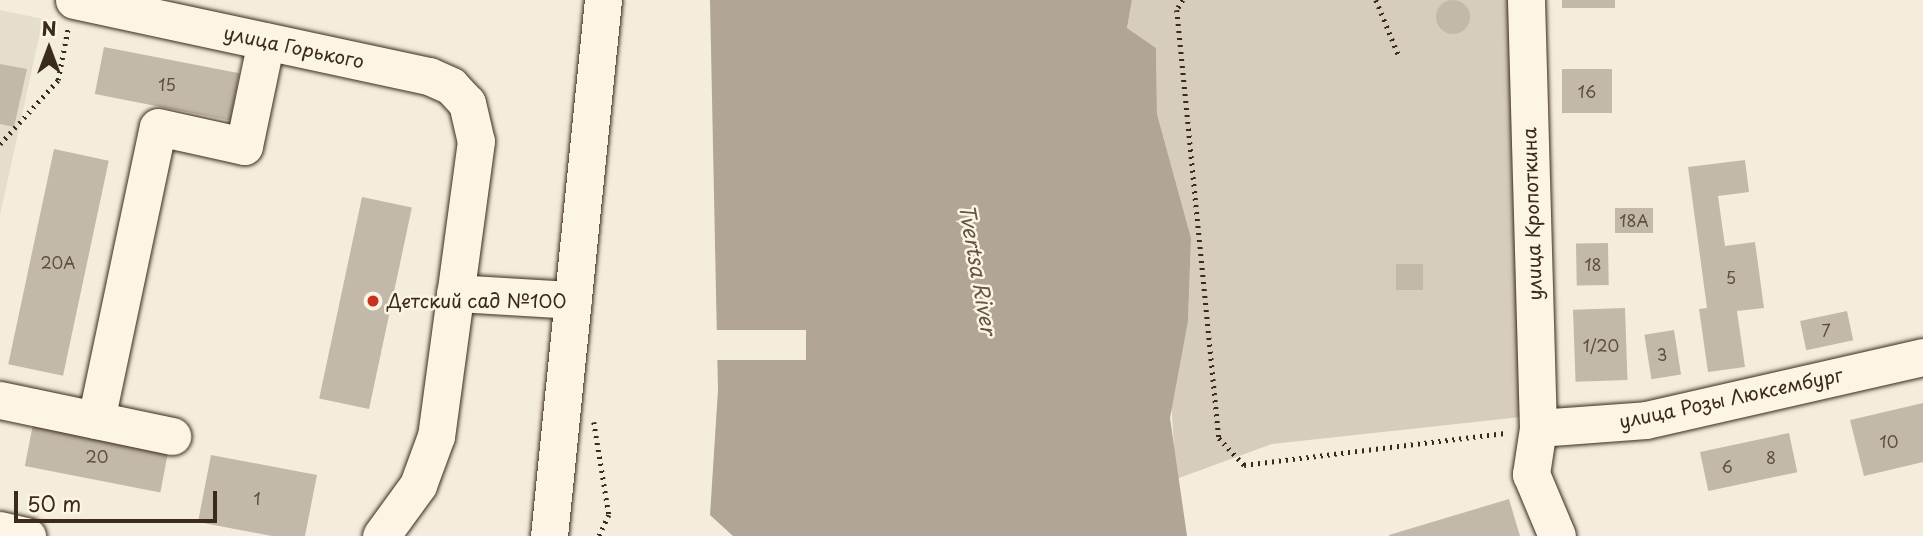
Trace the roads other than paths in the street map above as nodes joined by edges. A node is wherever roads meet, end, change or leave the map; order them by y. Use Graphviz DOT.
graph roads {
  1 [pos="603,0"];
  2 [pos="1526,0"];
  3 [pos="72,7"];
  4 [pos="266,41"];
  5 [pos="455,293"];
  6 [pos="573,300"];
  7 [pos="1923,357"];
  8 [pos="0,400"];
  9 [pos="96,420"];
  10 [pos="1538,428"];
  11 [pos="172,436"];
  12 [pos="0,530"];
  13 [pos="27,536"];
  14 [pos="381,536"];
  15 [pos="549,536"];
  16 [pos="1558,536"];
  1 -- 6 [label="street"];
  2 -- 10 [label="street, улица Кропоткина"];
  3 -- 4 [label="street, улица Горького"];
  4 -- 5 [label="street, улица Горького"];
  4 -- 9 [label="street"];
  5 -- 6 [label="street"];
  5 -- 14 [label="street"];
  6 -- 15 [label="street"];
  7 -- 10 [label="street, улица Розы Люксембург"];
  8 -- 9 [label="street"];
  9 -- 11 [label="street"];
  10 -- 16 [label="street, улица Кропоткина"];
  12 -- 13 [label="street"];
}
